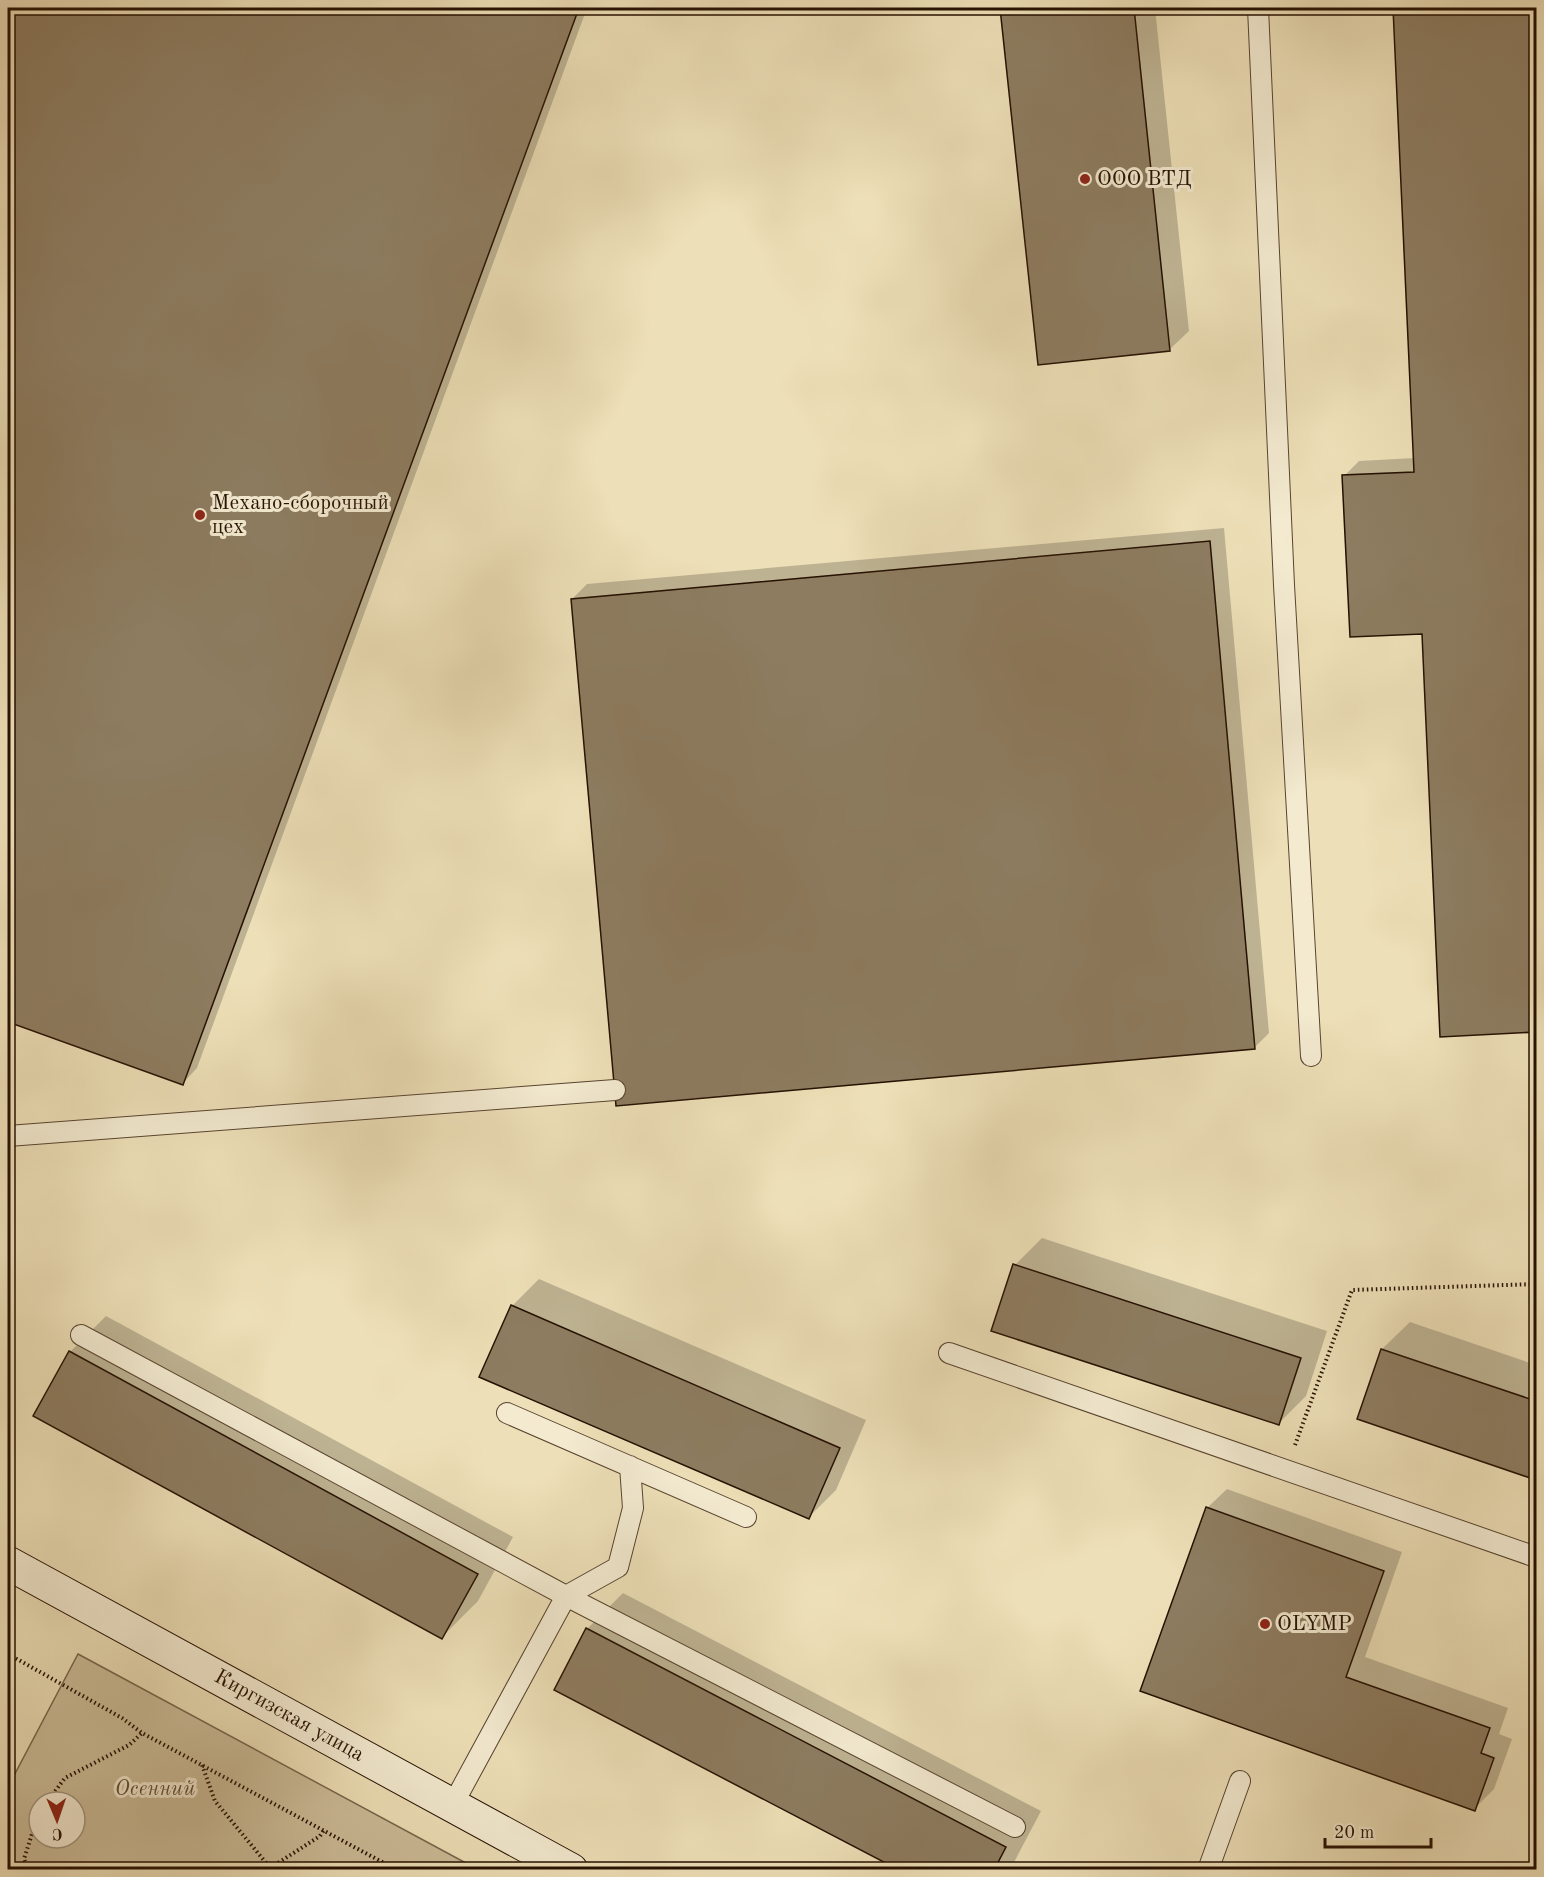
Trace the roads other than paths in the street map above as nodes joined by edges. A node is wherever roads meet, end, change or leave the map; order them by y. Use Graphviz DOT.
graph roads {
  1 [pos="1258,8"];
  2 [pos="1311,1056"];
  3 [pos="615,1090"];
  4 [pos="8,1137"];
  5 [pos="81,1335"];
  6 [pos="949,1353"];
  7 [pos="507,1413"];
  8 [pos="630,1466"];
  9 [pos="746,1517"];
  10 [pos="1536,1557"];
  11 [pos="8,1563"];
  12 [pos="566,1596"];
  13 [pos="1240,1781"];
  14 [pos="452,1806"];
  15 [pos="1015,1827"];
  16 [pos="571,1869"];
  17 [pos="1208,1869"];
  1 -- 2 [label="lane"];
  3 -- 4 [label="lane"];
  5 -- 12 [label="lane"];
  6 -- 10 [label="lane"];
  7 -- 8 [label="lane"];
  8 -- 9 [label="lane"];
  8 -- 12 [label="lane"];
  11 -- 14 [label="main road, Киргизская улица"];
  12 -- 14 [label="lane"];
  12 -- 15 [label="lane"];
  13 -- 17 [label="lane"];
  14 -- 16 [label="main road, Киргизская улица"];
}
